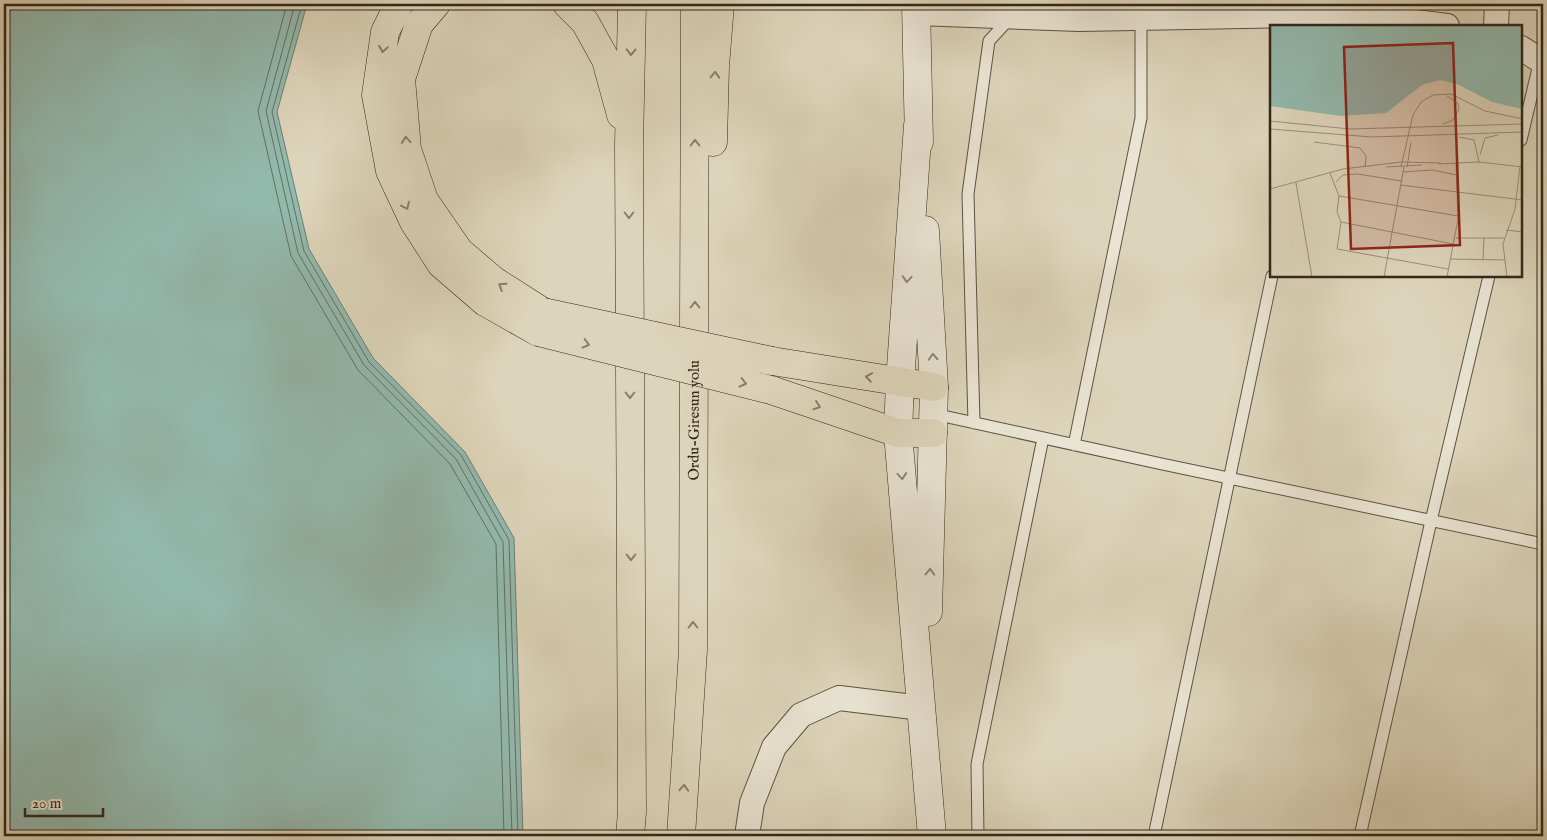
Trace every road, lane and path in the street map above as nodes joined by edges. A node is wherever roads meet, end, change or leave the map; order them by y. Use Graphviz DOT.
graph roads {
  1 [pos="398,4"];
  2 [pos="436,4"];
  3 [pos="567,4"];
  4 [pos="632,4"];
  5 [pos="695,4"];
  6 [pos="720,4"];
  7 [pos="1497,4"];
  8 [pos="917,8"];
  9 [pos="1142,11"];
  10 [pos="1012,16"];
  11 [pos="1326,20"];
  12 [pos="1439,25"];
  13 [pos="1496,25"];
  14 [pos="1535,57"];
  15 [pos="918,125"];
  16 [pos="1522,134"];
  17 [pos="629,145"];
  18 [pos="695,262"];
  19 [pos="1272,278"];
  20 [pos="1488,278"];
  21 [pos="541,322"];
  22 [pos="900,382"];
  23 [pos="934,411"];
  24 [pos="974,422"];
  25 [pos="898,433"];
  26 [pos="1043,438"];
  27 [pos="1074,445"];
  28 [pos="1230,478"];
  29 [pos="1431,521"];
  30 [pos="1543,544"];
  31 [pos="922,708"];
  32 [pos="630,836"];
  33 [pos="682,836"];
  34 [pos="747,836"];
  35 [pos="932,836"];
  36 [pos="978,836"];
  37 [pos="1154,836"];
  38 [pos="1360,836"];
  1 -- 21 [label="highway, one-way"];
  21 -- 2 [label="highway, one-way"];
  3 -- 17 [label="highway"];
  4 -- 17 [label="highway, one-way"];
  18 -- 5 [label="highway, Ordu-Giresun yolu, one-way"];
  18 -- 6 [label="highway, one-way"];
  7 -- 13 [label="street"];
  8 -- 10 [label="street"];
  8 -- 15 [label="main road"];
  9 -- 10 [label="street"];
  9 -- 11 [label="street"];
  9 -- 27 [label="lane"];
  10 -- 24 [label="lane"];
  11 -- 12 [label="street"];
  14 -- 16 [label="lane"];
  15 -- 22 [label="main road, one-way"];
  23 -- 15 [label="main road, one-way"];
  17 -- 32 [label="highway, one-way"];
  33 -- 18 [label="highway, Ordu-Giresun yolu, one-way"];
  19 -- 28 [label="lane"];
  20 -- 29 [label="lane"];
  22 -- 21 [label="highway, one-way, bridge"];
  21 -- 25 [label="highway, one-way, bridge"];
  22 -- 23 [label="highway"];
  22 -- 25 [label="main road"];
  23 -- 24 [label="lane"];
  23 -- 25 [label="highway"];
  31 -- 23 [label="main road, one-way"];
  24 -- 26 [label="lane"];
  25 -- 31 [label="main road, one-way"];
  26 -- 27 [label="lane"];
  26 -- 36 [label="lane"];
  27 -- 28 [label="lane"];
  28 -- 29 [label="lane"];
  28 -- 37 [label="lane"];
  29 -- 30 [label="lane"];
  29 -- 38 [label="lane"];
  31 -- 34 [label="street"];
  31 -- 35 [label="main road"];
}
